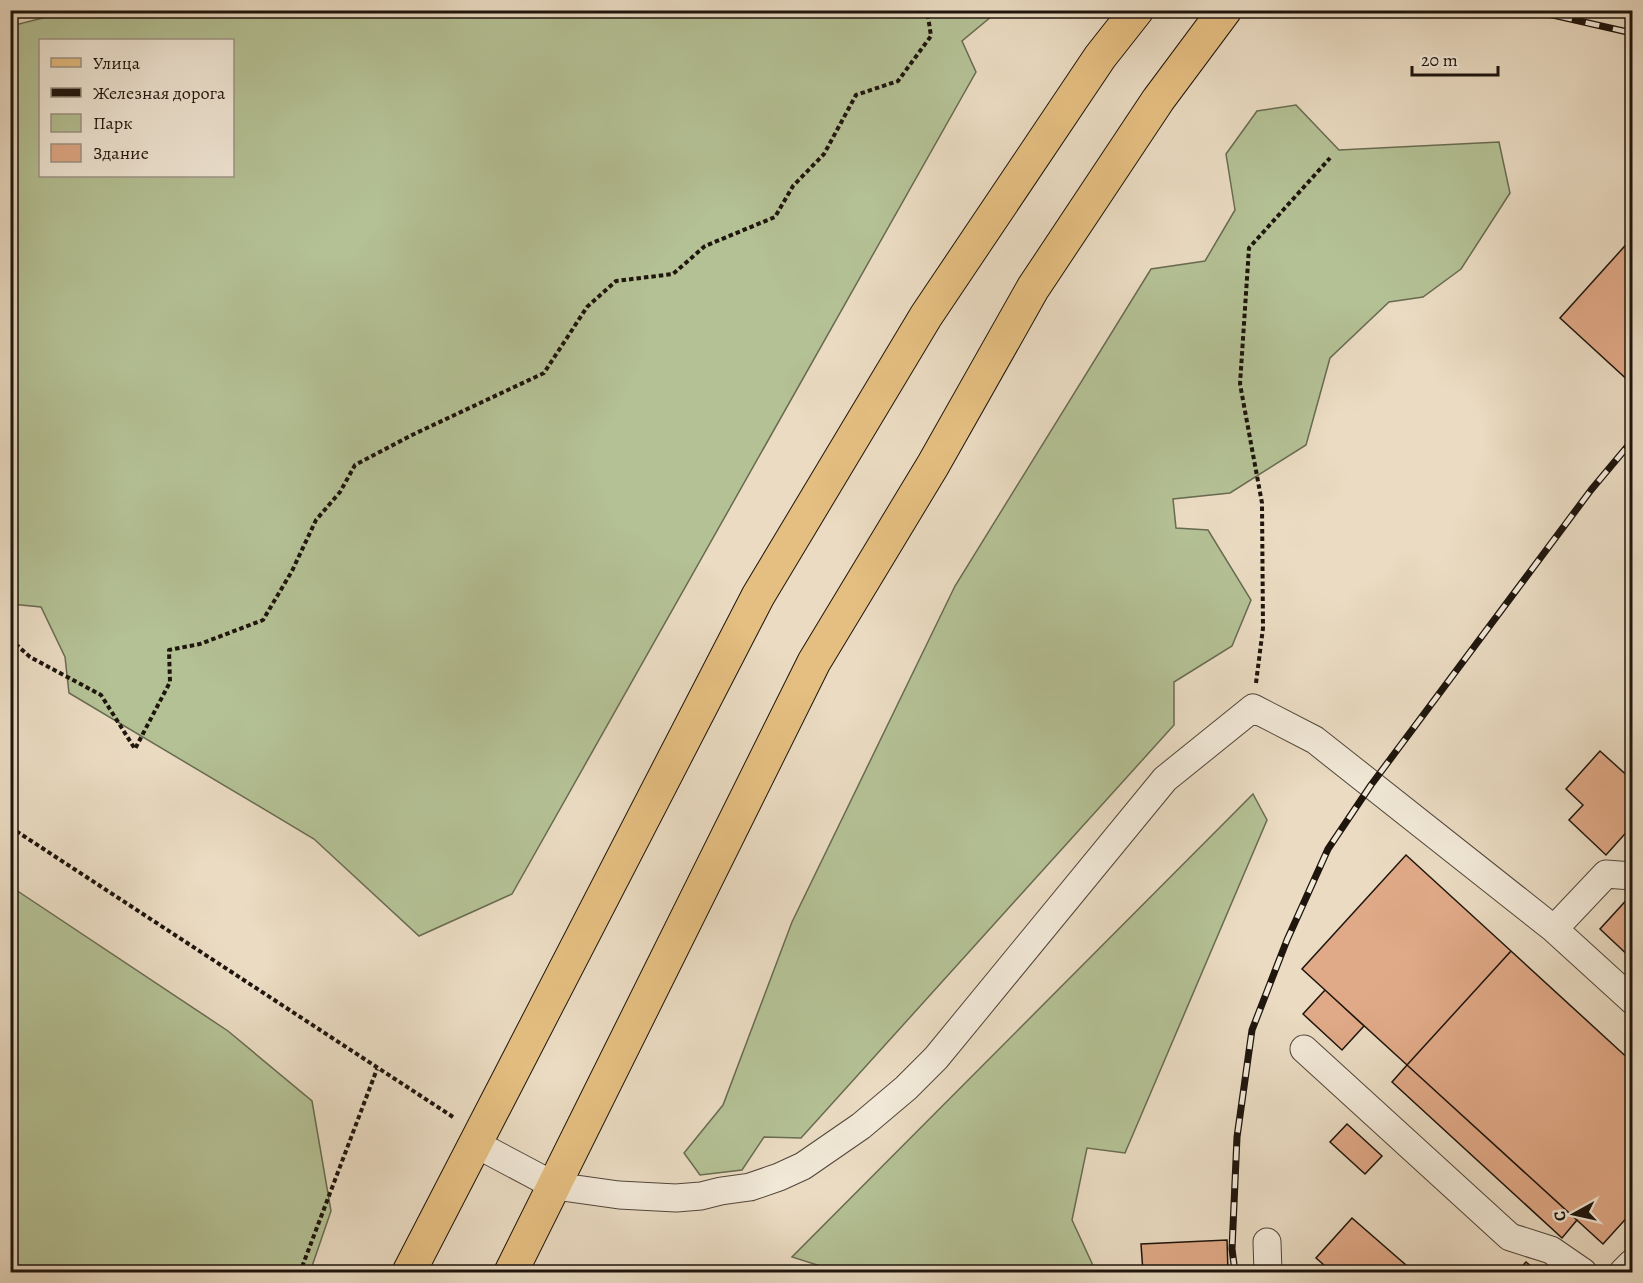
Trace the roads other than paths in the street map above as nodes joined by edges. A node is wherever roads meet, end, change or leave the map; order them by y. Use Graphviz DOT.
graph roads {
  1 [pos="1137,10"];
  2 [pos="1225,10"];
  3 [pos="1632,876"];
  4 [pos="1554,929"];
  5 [pos="1632,1000"];
  6 [pos="1304,1049"];
  7 [pos="474,1143"];
  8 [pos="555,1186"];
  9 [pos="1267,1242"];
  10 [pos="1632,1263"];
  11 [pos="409,1272"];
  12 [pos="511,1272"];
  13 [pos="1268,1272"];
  14 [pos="1583,1272"];
  15 [pos="1623,1272"];
  1 -- 7 [label="main road"];
  2 -- 8 [label="main road"];
  3 -- 4 [label="lane"];
  4 -- 5 [label="lane"];
  4 -- 8 [label="lane"];
  6 -- 14 [label="lane"];
  7 -- 8 [label="lane"];
  7 -- 11 [label="main road"];
  8 -- 12 [label="main road"];
  9 -- 13 [label="lane"];
  10 -- 15 [label="lane"];
}
